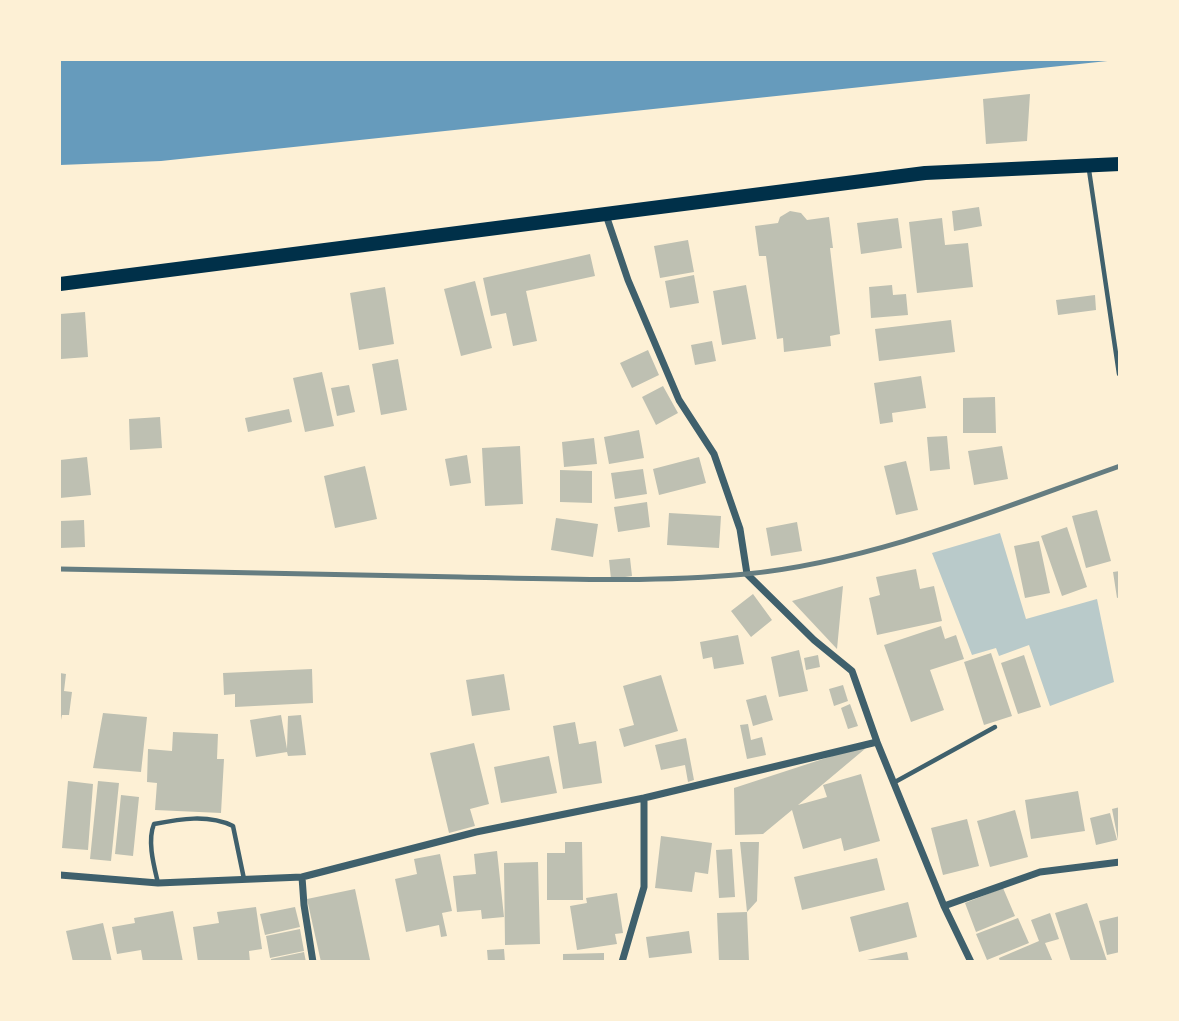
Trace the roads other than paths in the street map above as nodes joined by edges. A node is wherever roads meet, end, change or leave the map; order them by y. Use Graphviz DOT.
graph roads {
  1 [pos="1119,164"];
  2 [pos="1088,165"];
  3 [pos="606,215"];
  4 [pos="60,284"];
  5 [pos="1119,374"];
  6 [pos="995,727"];
  7 [pos="877,741"];
  8 [pos="895,782"];
  9 [pos="644,799"];
  10 [pos="1119,862"];
  11 [pos="60,875"];
  12 [pos="302,877"];
  13 [pos="244,880"];
  14 [pos="158,883"];
  15 [pos="944,906"];
  16 [pos="313,961"];
  17 [pos="622,961"];
  18 [pos="971,961"];
  1 -- 2 [label="highway"];
  2 -- 3 [label="highway"];
  2 -- 5 [label="lane"];
  3 -- 4 [label="highway"];
  3 -- 7 [label="street"];
  6 -- 8 [label="lane"];
  7 -- 8 [label="street"];
  7 -- 9 [label="street"];
  8 -- 15 [label="street"];
  9 -- 12 [label="street"];
  9 -- 17 [label="street"];
  10 -- 15 [label="street"];
  11 -- 14 [label="street"];
  12 -- 13 [label="street"];
  12 -- 16 [label="street"];
  13 -- 14 [label="street"];
  13 -- 14 [label="lane"];
  15 -- 18 [label="street"];
}
